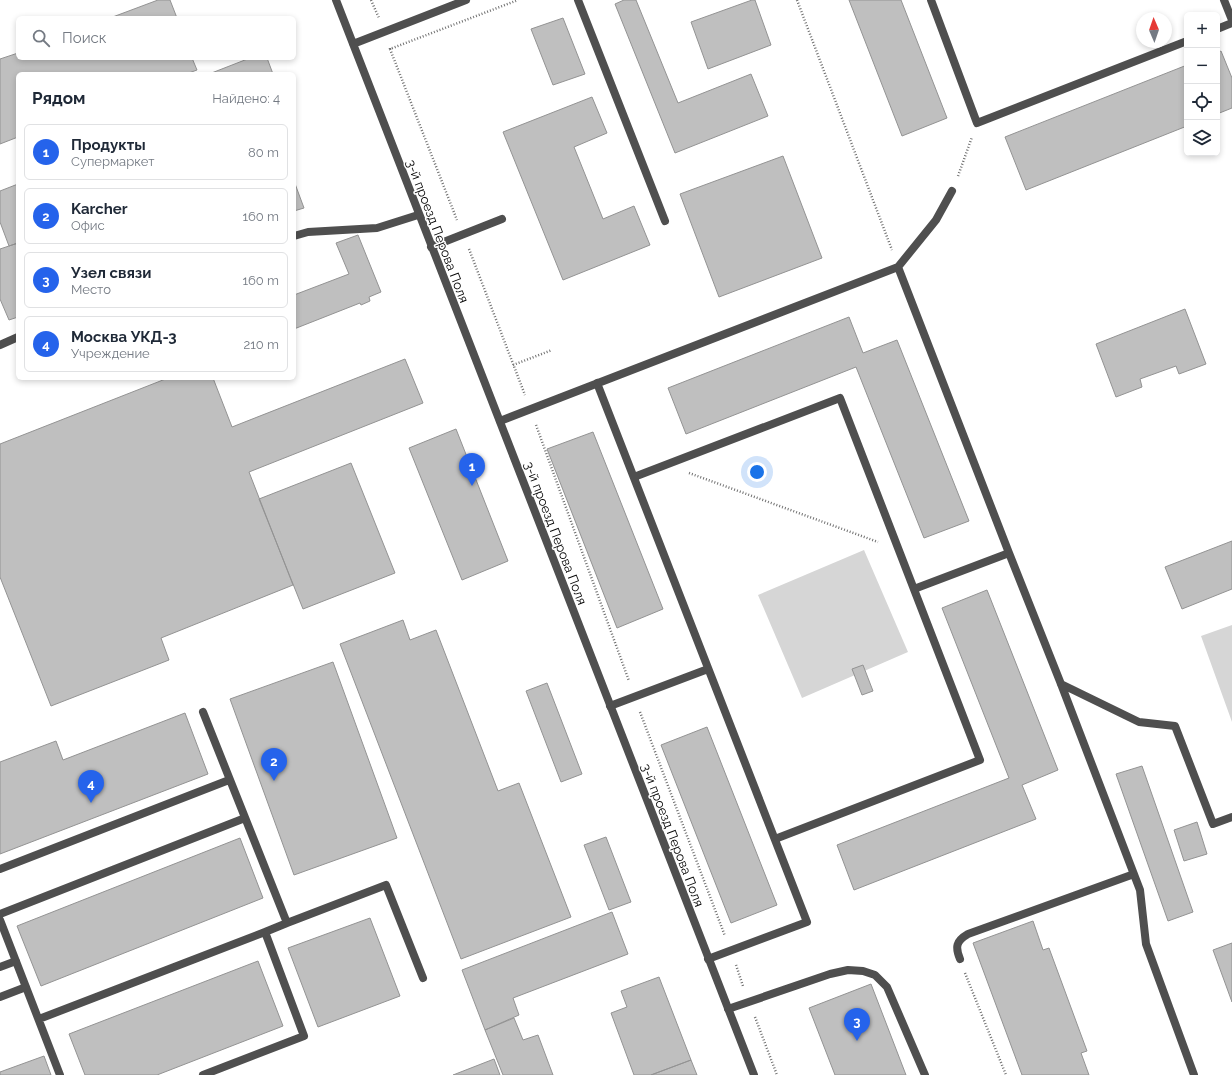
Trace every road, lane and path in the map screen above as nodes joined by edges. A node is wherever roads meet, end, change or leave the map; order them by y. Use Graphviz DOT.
graph roads {
  1 [pos="336,0"];
  2 [pos="371,0"];
  3 [pos="466,0"];
  4 [pos="578,0"];
  5 [pos="797,0"];
  6 [pos="931,0"];
  7 [pos="1224,0"];
  8 [pos="379,18"];
  9 [pos="1232,22"];
  10 [pos="1220,28"];
  11 [pos="1184,42"];
  12 [pos="353,44"];
  13 [pos="978,123"];
  14 [pos="952,191"];
  15 [pos="418,215"];
  16 [pos="502,219"];
  17 [pos="665,221"];
  18 [pos="296,235"];
  19 [pos="431,247"];
  20 [pos="898,267"];
  21 [pos="16,338"];
  22 [pos="0,345"];
  23 [pos="552,350"];
  24 [pos="513,365"];
  25 [pos="597,383"];
  26 [pos="530,409"];
  27 [pos="500,421"];
  28 [pos="666,465"];
  29 [pos="634,477"];
  30 [pos="898,549"];
  31 [pos="1009,553"];
  32 [pos="914,589"];
  33 [pos="708,668"];
  34 [pos="1061,684"];
  35 [pos="634,697"];
  36 [pos="610,706"];
  37 [pos="203,712"];
  38 [pos="229,780"];
  39 [pos="1232,817"];
  40 [pos="245,818"];
  41 [pos="775,839"];
  42 [pos="0,869"];
  43 [pos="1134,874"];
  44 [pos="0,914"];
  45 [pos="0,920"];
  46 [pos="287,923"];
  47 [pos="265,932"];
  48 [pos="731,950"];
  49 [pos="708,959"];
  50 [pos="960,959"];
  51 [pos="16,960"];
  52 [pos="0,967"];
  53 [pos="423,978"];
  54 [pos="26,987"];
  55 [pos="0,997"];
  56 [pos="749,1002"];
  57 [pos="728,1009"];
  58 [pos="39,1019"];
  59 [pos="60,1075"];
  60 [pos="203,1075"];
  61 [pos="754,1075"];
  62 [pos="778,1075"];
  63 [pos="925,1075"];
  64 [pos="1006,1075"];
  65 [pos="1194,1075"];
  1 -- 12 [label="street, 3-й проезд Перова Поля"];
  2 -- 8 [label="path"];
  3 -- 12 [label="street"];
  4 -- 17 [label="street"];
  5 -- 20 [label="path"];
  6 -- 13 [label="street"];
  7 -- 9 [label="street"];
  9 -- 10 [label="street"];
  11 -- 13 [label="street"];
  12 -- 15 [label="street, 3-й проезд Перова Поля"];
  13 -- 14 [label="path"];
  14 -- 20 [label="street"];
  15 -- 18 [label="street"];
  15 -- 19 [label="street, 3-й проезд Перова Поля"];
  16 -- 19 [label="street"];
  19 -- 27 [label="street, 3-й проезд Перова Поля"];
  20 -- 25 [label="street"];
  20 -- 31 [label="street"];
  21 -- 22 [label="street"];
  23 -- 24 [label="path"];
  25 -- 26 [label="street"];
  25 -- 29 [label="street"];
  26 -- 27 [label="street"];
  26 -- 35 [label="path"];
  27 -- 36 [label="street, 3-й проезд Перова Поля"];
  28 -- 29 [label="street"];
  28 -- 30 [label="path"];
  28 -- 30 [label="street"];
  29 -- 33 [label="street"];
  30 -- 32 [label="street"];
  31 -- 32 [label="street"];
  31 -- 34 [label="street"];
  32 -- 41 [label="street"];
  33 -- 35 [label="street"];
  33 -- 41 [label="street"];
  34 -- 39 [label="street"];
  34 -- 43 [label="street"];
  35 -- 36 [label="street"];
  35 -- 48 [label="path"];
  36 -- 49 [label="street, 3-й проезд Перова Поля"];
  37 -- 38 [label="street"];
  38 -- 40 [label="street"];
  38 -- 42 [label="street"];
  40 -- 44 [label="street"];
  40 -- 46 [label="street"];
  41 -- 48 [label="street"];
  43 -- 50 [label="street"];
  43 -- 65 [label="street"];
  45 -- 51 [label="street"];
  46 -- 47 [label="street"];
  46 -- 53 [label="street"];
  47 -- 58 [label="street"];
  47 -- 60 [label="street"];
  48 -- 49 [label="street"];
  48 -- 56 [label="path"];
  49 -- 57 [label="street, 3-й проезд Перова Поля"];
  50 -- 64 [label="path"];
  51 -- 52 [label="street"];
  51 -- 54 [label="street"];
  54 -- 55 [label="street"];
  54 -- 58 [label="street"];
  56 -- 57 [label="street"];
  56 -- 62 [label="path"];
  56 -- 63 [label="street"];
  57 -- 61 [label="street, 3-й проезд Перова Поля"];
  58 -- 59 [label="street"];
}
